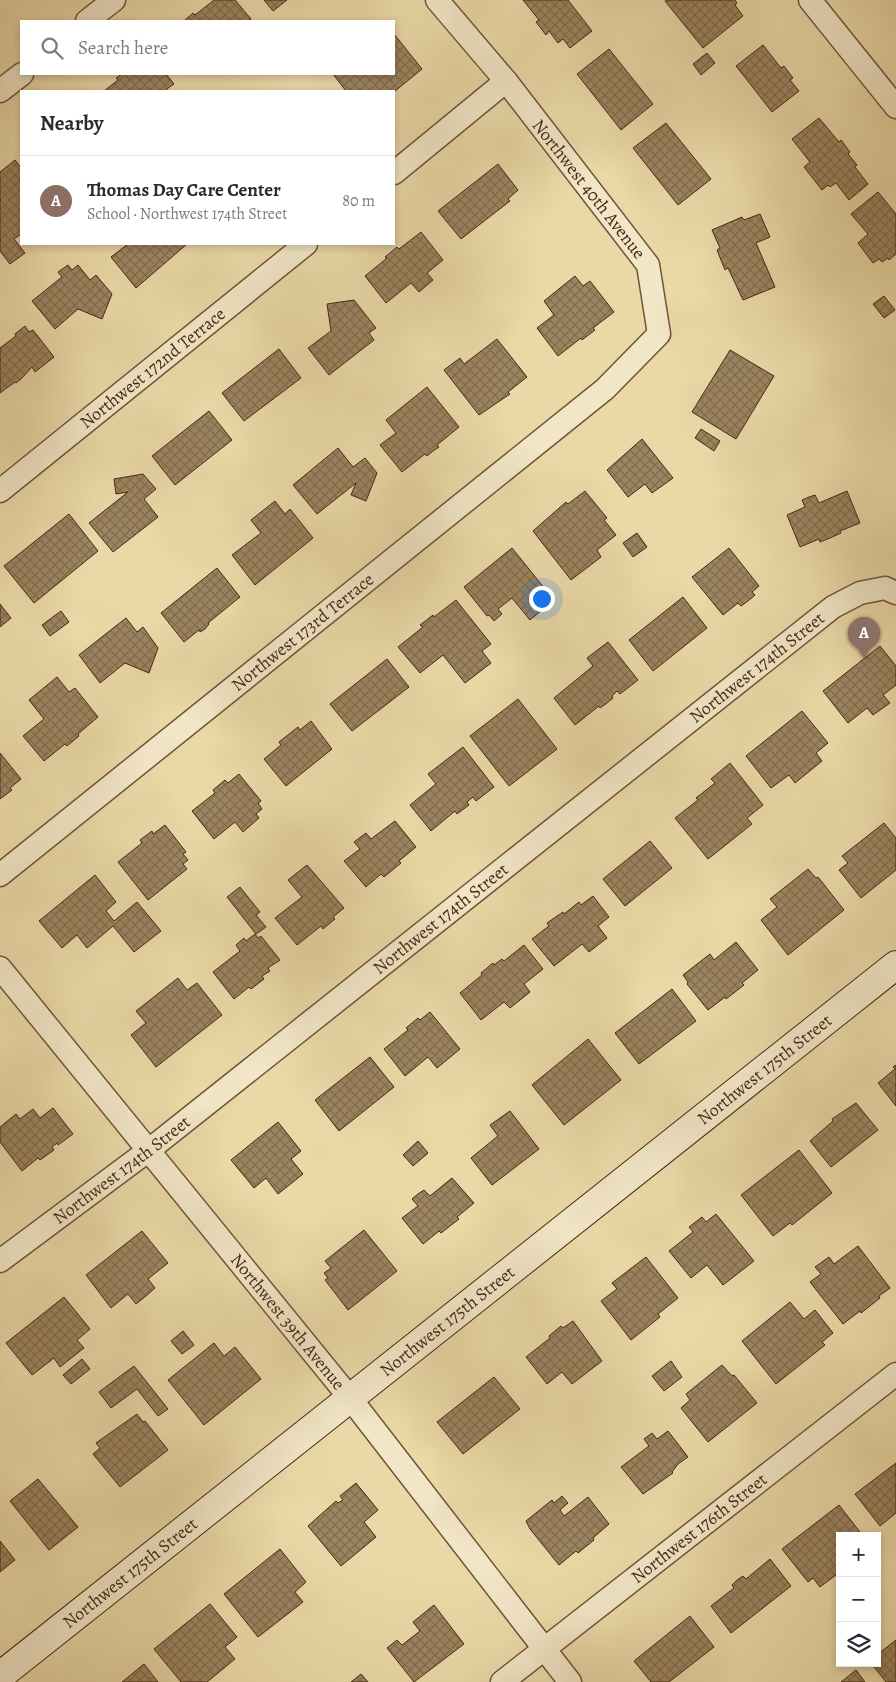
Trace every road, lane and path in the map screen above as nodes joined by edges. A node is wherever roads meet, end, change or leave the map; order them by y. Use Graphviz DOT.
graph roads {
  1 [pos="114,0"];
  2 [pos="437,0"];
  3 [pos="810,0"];
  4 [pos="88,20"];
  5 [pos="21,75"];
  6 [pos="506,81"];
  7 [pos="0,91"];
  8 [pos="896,107"];
  9 [pos="395,171"];
  10 [pos="305,245"];
  11 [pos="605,389"];
  12 [pos="0,492"];
  13 [pos="890,590"];
  14 [pos="0,875"];
  15 [pos="896,965"];
  16 [pos="0,968"];
  17 [pos="148,1150"];
  18 [pos="0,1260"];
  19 [pos="896,1374"];
  20 [pos="350,1398"];
  21 [pos="544,1649"];
  22 [pos="0,1676"];
  23 [pos="502,1682"];
  24 [pos="570,1682"];
  1 -- 4 [label="street"];
  2 -- 6 [label="street, Northwest 40th Avenue"];
  3 -- 8 [label="street"];
  5 -- 7 [label="street"];
  6 -- 9 [label="street"];
  6 -- 11 [label="street, Northwest 40th Avenue"];
  10 -- 12 [label="street, Northwest 172nd Terrace"];
  11 -- 14 [label="street, Northwest 173rd Terrace"];
  13 -- 17 [label="street, Northwest 174th Street"];
  15 -- 20 [label="street, Northwest 175th Street"];
  16 -- 17 [label="street, Northwest 39th Avenue"];
  17 -- 18 [label="street, Northwest 174th Street"];
  17 -- 20 [label="street, Northwest 39th Avenue"];
  19 -- 21 [label="street, Northwest 176th Street"];
  20 -- 21 [label="street, Northwest 39th Avenue"];
  20 -- 22 [label="street, Northwest 175th Street"];
  21 -- 23 [label="street, Northwest 176th Street"];
  21 -- 24 [label="street, Northwest 39th Avenue"];
}
